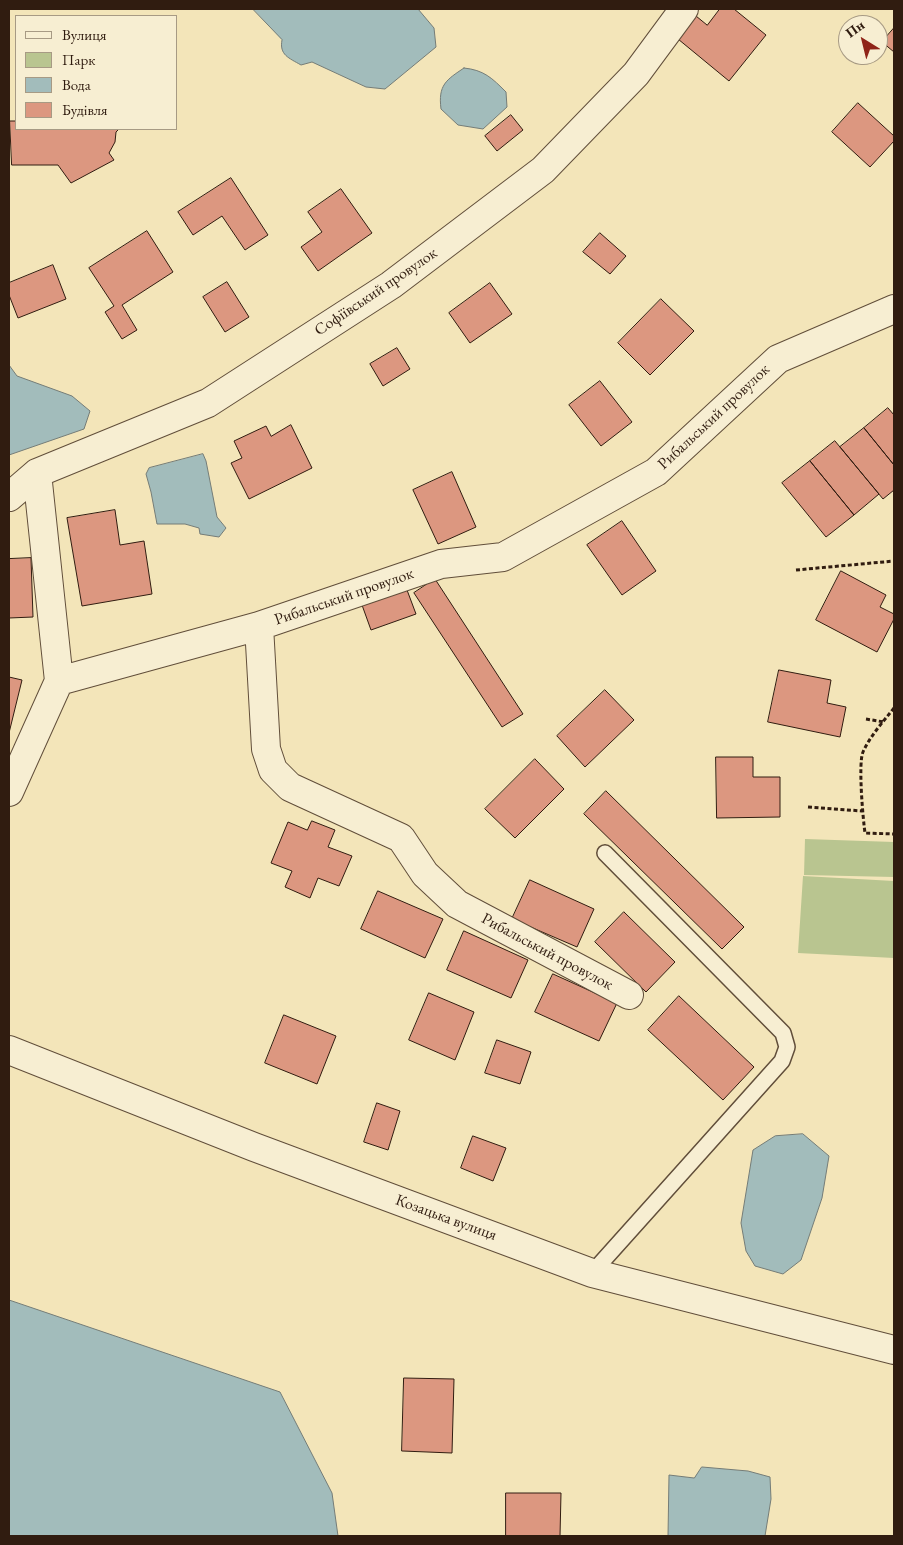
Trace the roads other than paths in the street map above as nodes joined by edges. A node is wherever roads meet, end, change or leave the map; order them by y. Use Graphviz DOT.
graph roads {
  1 [pos="684,9"];
  2 [pos="894,309"];
  3 [pos="37,473"];
  4 [pos="9,497"];
  5 [pos="259,626"];
  6 [pos="59,680"];
  7 [pos="9,792"];
  8 [pos="606,853"];
  9 [pos="629,995"];
  10 [pos="9,1050"];
  11 [pos="592,1273"];
  12 [pos="894,1350"];
  1 -- 3 [label="street, Софіївський провулок"];
  2 -- 5 [label="street, Рибальський провулок"];
  3 -- 4 [label="street, Софіївський провулок"];
  3 -- 6 [label="street"];
  5 -- 6 [label="street"];
  5 -- 9 [label="street, Рибальський провулок"];
  6 -- 7 [label="street"];
  8 -- 11 [label="lane"];
  10 -- 11 [label="street, Козацька вулиця"];
  11 -- 12 [label="street, Козацька вулиця"];
}
